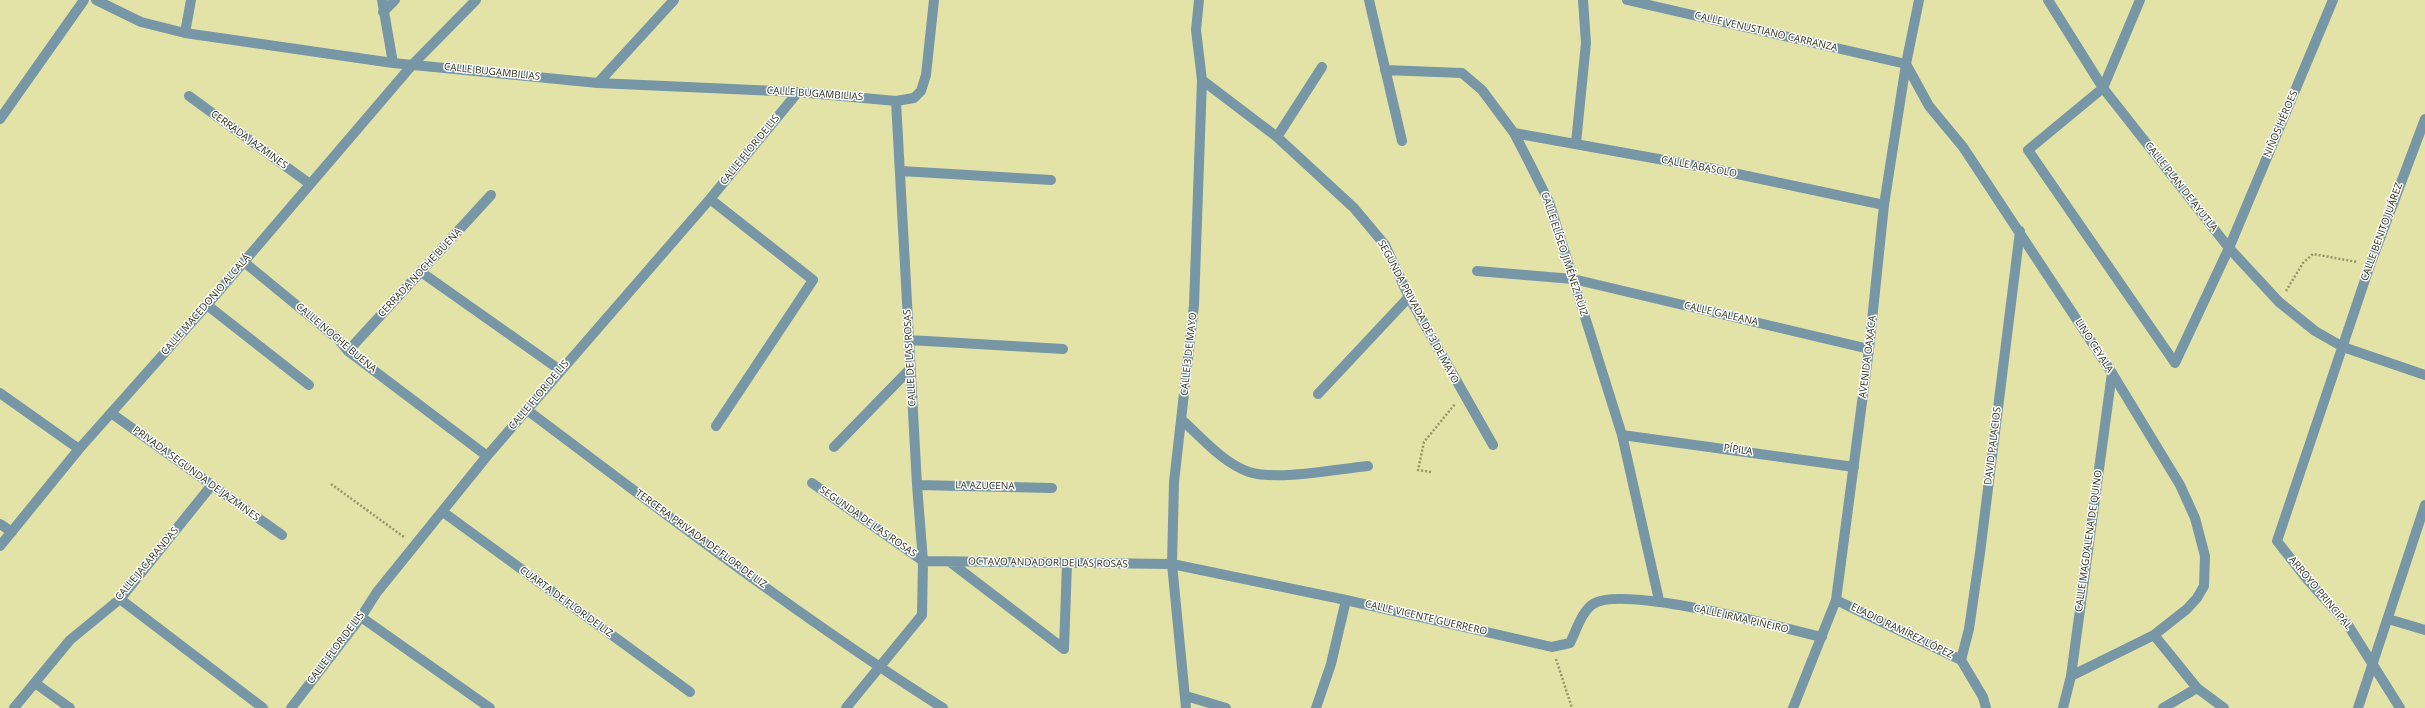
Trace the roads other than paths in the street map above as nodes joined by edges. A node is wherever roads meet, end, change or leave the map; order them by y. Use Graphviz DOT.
graph roads {
  1 [pos="84,0"];
  2 [pos="96,0"];
  3 [pos="191,0"];
  4 [pos="382,0"];
  5 [pos="395,0"];
  6 [pos="476,0"];
  7 [pos="674,0"];
  8 [pos="934,0"];
  9 [pos="1199,0"];
  10 [pos="1369,0"];
  11 [pos="1583,0"];
  12 [pos="1627,0"];
  13 [pos="1920,0"];
  14 [pos="2048,0"];
  15 [pos="2140,0"];
  16 [pos="2333,0"];
  17 [pos="383,12"];
  18 [pos="185,33"];
  19 [pos="393,63"];
  20 [pos="412,64"];
  21 [pos="1906,64"];
  22 [pos="1322,67"];
  23 [pos="1385,70"];
  24 [pos="1202,80"];
  25 [pos="598,83"];
  26 [pos="2104,88"];
  27 [pos="798,92"];
  28 [pos="189,96"];
  29 [pos="896,101"];
  30 [pos="0,119"];
  31 [pos="2425,119"];
  32 [pos="1514,133"];
  33 [pos="1277,137"];
  34 [pos="1402,141"];
  35 [pos="1576,143"];
  36 [pos="901,171"];
  37 [pos="1051,180"];
  38 [pos="310,184"];
  39 [pos="491,196"];
  40 [pos="710,199"];
  41 [pos="1884,204"];
  42 [pos="2020,231"];
  43 [pos="2229,248"];
  44 [pos="244,262"];
  45 [pos="421,272"];
  46 [pos="1477,272"];
  47 [pos="1573,279"];
  48 [pos="1409,297"];
  49 [pos="207,305"];
  50 [pos="909,340"];
  51 [pos="2343,347"];
  52 [pos="1063,349"];
  53 [pos="1869,349"];
  54 [pos="348,351"];
  55 [pos="910,369"];
  56 [pos="560,370"];
  57 [pos="2112,373"];
  58 [pos="2425,376"];
  59 [pos="309,385"];
  60 [pos="0,393"];
  61 [pos="1318,394"];
  62 [pos="526,410"];
  63 [pos="111,413"];
  64 [pos="1182,420"];
  65 [pos="716,426"];
  66 [pos="1622,435"];
  67 [pos="1493,445"];
  68 [pos="834,447"];
  69 [pos="79,449"];
  70 [pos="487,456"];
  71 [pos="1368,466"];
  72 [pos="1854,467"];
  73 [pos="812,483"];
  74 [pos="917,485"];
  75 [pos="211,486"];
  76 [pos="1052,488"];
  77 [pos="2425,505"];
  78 [pos="443,512"];
  79 [pos="0,524"];
  80 [pos="12,532"];
  81 [pos="282,535"];
  82 [pos="0,546"];
  83 [pos="923,561"];
  84 [pos="950,562"];
  85 [pos="1067,563"];
  86 [pos="1172,564"];
  87 [pos="120,599"];
  88 [pos="1346,600"];
  89 [pos="1659,600"];
  90 [pos="1836,600"];
  91 [pos="361,617"];
  92 [pos="2388,619"];
  93 [pos="2425,630"];
  94 [pos="2154,635"];
  95 [pos="1822,637"];
  96 [pos="1961,660"];
  97 [pos="2374,665"];
  98 [pos="878,667"];
  99 [pos="2071,676"];
  100 [pos="35,683"];
  101 [pos="2197,688"];
  102 [pos="690,692"];
  103 [pos="1186,696"];
  104 [pos="14,708"];
  105 [pos="70,708"];
  106 [pos="263,708"];
  107 [pos="291,708"];
  108 [pos="490,708"];
  109 [pos="846,708"];
  110 [pos="943,708"];
  111 [pos="1186,708"];
  112 [pos="1226,708"];
  113 [pos="1316,708"];
  114 [pos="1793,708"];
  115 [pos="1986,708"];
  116 [pos="2063,708"];
  117 [pos="2163,708"];
  118 [pos="2224,708"];
  119 [pos="2358,708"];
  120 [pos="2400,708"];
  1 -- 30 [label="street"];
  2 -- 18 [label="street, CALLE BUGAMBILIAS"];
  3 -- 18 [label="street"];
  4 -- 17 [label="street"];
  5 -- 17 [label="street"];
  6 -- 20 [label="street, CALLE MACEDONIO ALCALÁ"];
  7 -- 25 [label="street"];
  8 -- 29 [label="street"];
  9 -- 24 [label="street, CALLE 3 DE MAYO"];
  10 -- 23 [label="street"];
  11 -- 35 [label="street"];
  12 -- 21 [label="street, CALLE VENUSTIANO CARRANZA"];
  13 -- 21 [label="street, AVENIDA OAXACA"];
  14 -- 26 [label="street, CALLE PLAN DE AYUTLA"];
  15 -- 26 [label="street"];
  16 -- 43 [label="street, NIÑOS HÉROES"];
  17 -- 19 [label="street"];
  18 -- 19 [label="street, CALLE BUGAMBILIAS"];
  19 -- 20 [label="street, CALLE BUGAMBILIAS"];
  20 -- 25 [label="street, CALLE BUGAMBILIAS"];
  20 -- 38 [label="street, CALLE MACEDONIO ALCALÁ"];
  21 -- 41 [label="street, AVENIDA OAXACA"];
  21 -- 42 [label="street, LINO CEYALA"];
  22 -- 33 [label="street"];
  23 -- 32 [label="street, CALLE ELÍSEO JIMÉNEZ RUIZ"];
  23 -- 34 [label="street"];
  24 -- 33 [label="street, SEGUNDA PRIVADA DE 3 DE MAYO"];
  24 -- 64 [label="street, CALLE 3 DE MAYO"];
  25 -- 27 [label="street, CALLE BUGAMBILIAS"];
  26 -- 43 [label="street, CALLE PLAN DE AYUTLA"];
  26 -- 43 [label="street, NIÑOS HÉROES"];
  27 -- 29 [label="street, CALLE BUGAMBILIAS"];
  27 -- 40 [label="street, CALLE FLOR DE LIS"];
  28 -- 38 [label="street, CERRADA JAZMINES"];
  29 -- 36 [label="street, CALLE DE LAS ROSAS"];
  31 -- 51 [label="street, CALLE BENITO JUÁREZ"];
  32 -- 35 [label="street, CALLE ABASOLO"];
  32 -- 47 [label="street, CALLE ELÍSEO JIMÉNEZ RUIZ"];
  33 -- 48 [label="street, SEGUNDA PRIVADA DE 3 DE MAYO"];
  35 -- 41 [label="street, CALLE ABASOLO"];
  36 -- 37 [label="street"];
  36 -- 50 [label="street, CALLE DE LAS ROSAS"];
  38 -- 44 [label="street, CALLE MACEDONIO ALCALÁ"];
  39 -- 45 [label="street, CERRADA NOCHE BUENA"];
  40 -- 56 [label="street, CALLE FLOR DE LIS"];
  40 -- 65 [label="street"];
  41 -- 53 [label="street, AVENIDA OAXACA"];
  42 -- 57 [label="street, LINO CEYALA"];
  42 -- 96 [label="street, DAVID PALACIOS"];
  43 -- 51 [label="street, CALLE PLAN DE AYUTLA"];
  44 -- 49 [label="street, CALLE MACEDONIO ALCALÁ"];
  44 -- 54 [label="street, CALLE NOCHE BUENA"];
  45 -- 54 [label="street, CERRADA NOCHE BUENA"];
  45 -- 56 [label="street"];
  46 -- 47 [label="street, CALLE GALEANA"];
  47 -- 53 [label="street, CALLE GALEANA"];
  47 -- 66 [label="street, CALLE ELÍSEO JIMÉNEZ RUIZ"];
  48 -- 61 [label="street"];
  48 -- 67 [label="street, SEGUNDA PRIVADA DE 3 DE MAYO"];
  49 -- 59 [label="street"];
  49 -- 63 [label="street, CALLE MACEDONIO ALCALÁ"];
  50 -- 52 [label="street"];
  50 -- 55 [label="street, CALLE DE LAS ROSAS"];
  51 -- 58 [label="street, CALLE PLAN DE AYUTLA"];
  51 -- 97 [label="street, ARROYO PRINCIPAL"];
  53 -- 72 [label="street, AVENIDA OAXACA"];
  54 -- 70 [label="street, CALLE NOCHE BUENA"];
  55 -- 68 [label="street"];
  55 -- 74 [label="street, CALLE DE LAS ROSAS"];
  56 -- 62 [label="street, CALLE FLOR DE LIS"];
  57 -- 94 [label="street, LINO CEYALA"];
  57 -- 99 [label="street, CALLE MAGDALENA DE QUINO"];
  60 -- 69 [label="street"];
  62 -- 70 [label="street, CALLE FLOR DE LIS"];
  62 -- 98 [label="street, TERCERA PRIVADA DE FLOR DE LIZ"];
  63 -- 69 [label="street, CALLE MACEDONIO ALCALÁ"];
  63 -- 75 [label="street, PRIVADA SEGUNDA DE JAZMINES"];
  64 -- 71 [label="street"];
  64 -- 86 [label="street, CALLE 3 DE MAYO"];
  66 -- 72 [label="street, PÍPILA"];
  66 -- 89 [label="street, CALLE ELÍSEO JIMÉNEZ RUIZ"];
  69 -- 80 [label="street, CALLE MACEDONIO ALCALÁ"];
  70 -- 78 [label="street, CALLE FLOR DE LIS"];
  72 -- 90 [label="street, AVENIDA OAXACA"];
  73 -- 83 [label="street, SEGUNDA DE LAS ROSAS"];
  74 -- 76 [label="street, LA AZUCENA"];
  74 -- 83 [label="street, CALLE DE LAS ROSAS"];
  75 -- 81 [label="street, PRIVADA SEGUNDA DE JAZMINES"];
  75 -- 87 [label="street, CALLE JACARANDAS"];
  77 -- 92 [label="street"];
  78 -- 91 [label="street, CALLE FLOR DE LIS"];
  78 -- 102 [label="street, CUARTA DE FLOR DE LIZ"];
  79 -- 80 [label="street"];
  80 -- 82 [label="street, CALLE MACEDONIO ALCALÁ"];
  83 -- 84 [label="street, OCTAVO ANDADOR DE LAS ROSAS"];
  83 -- 98 [label="street, CALLE DE LAS ROSAS"];
  84 -- 85 [label="street, OCTAVO ANDADOR DE LAS ROSAS"];
  84 -- 85 [label="street"];
  85 -- 86 [label="street, OCTAVO ANDADOR DE LAS ROSAS"];
  86 -- 88 [label="street, CALLE VICENTE GUERRERO"];
  86 -- 103 [label="street, CALLE 3 DE MAYO"];
  87 -- 100 [label="street, CALLE JACARANDAS"];
  87 -- 106 [label="street"];
  88 -- 89 [label="street, CALLE VICENTE GUERRERO"];
  88 -- 113 [label="street"];
  89 -- 95 [label="street, CALLE IRMA PIÑEIRO"];
  90 -- 95 [label="street, AVENIDA OAXACA"];
  90 -- 96 [label="street, ELADIO RAMÍREZ LÓPEZ"];
  91 -- 107 [label="street, CALLE FLOR DE LIS"];
  91 -- 108 [label="street"];
  92 -- 93 [label="street"];
  92 -- 97 [label="street"];
  94 -- 99 [label="street, LINO CEYALA"];
  94 -- 101 [label="street"];
  95 -- 114 [label="street, AVENIDA OAXACA"];
  96 -- 115 [label="street, ELADIO RAMÍREZ LÓPEZ"];
  97 -- 119 [label="street"];
  97 -- 120 [label="street, ARROYO PRINCIPAL"];
  98 -- 109 [label="street, CALLE DE LAS ROSAS"];
  98 -- 110 [label="street, TERCERA PRIVADA DE FLOR DE LIZ"];
  99 -- 116 [label="street, CALLE MAGDALENA DE QUINO"];
  100 -- 104 [label="street, CALLE JACARANDAS"];
  100 -- 105 [label="street"];
  101 -- 117 [label="street"];
  101 -- 118 [label="street"];
  103 -- 111 [label="street, CALLE 3 DE MAYO"];
  103 -- 112 [label="street"];
}
